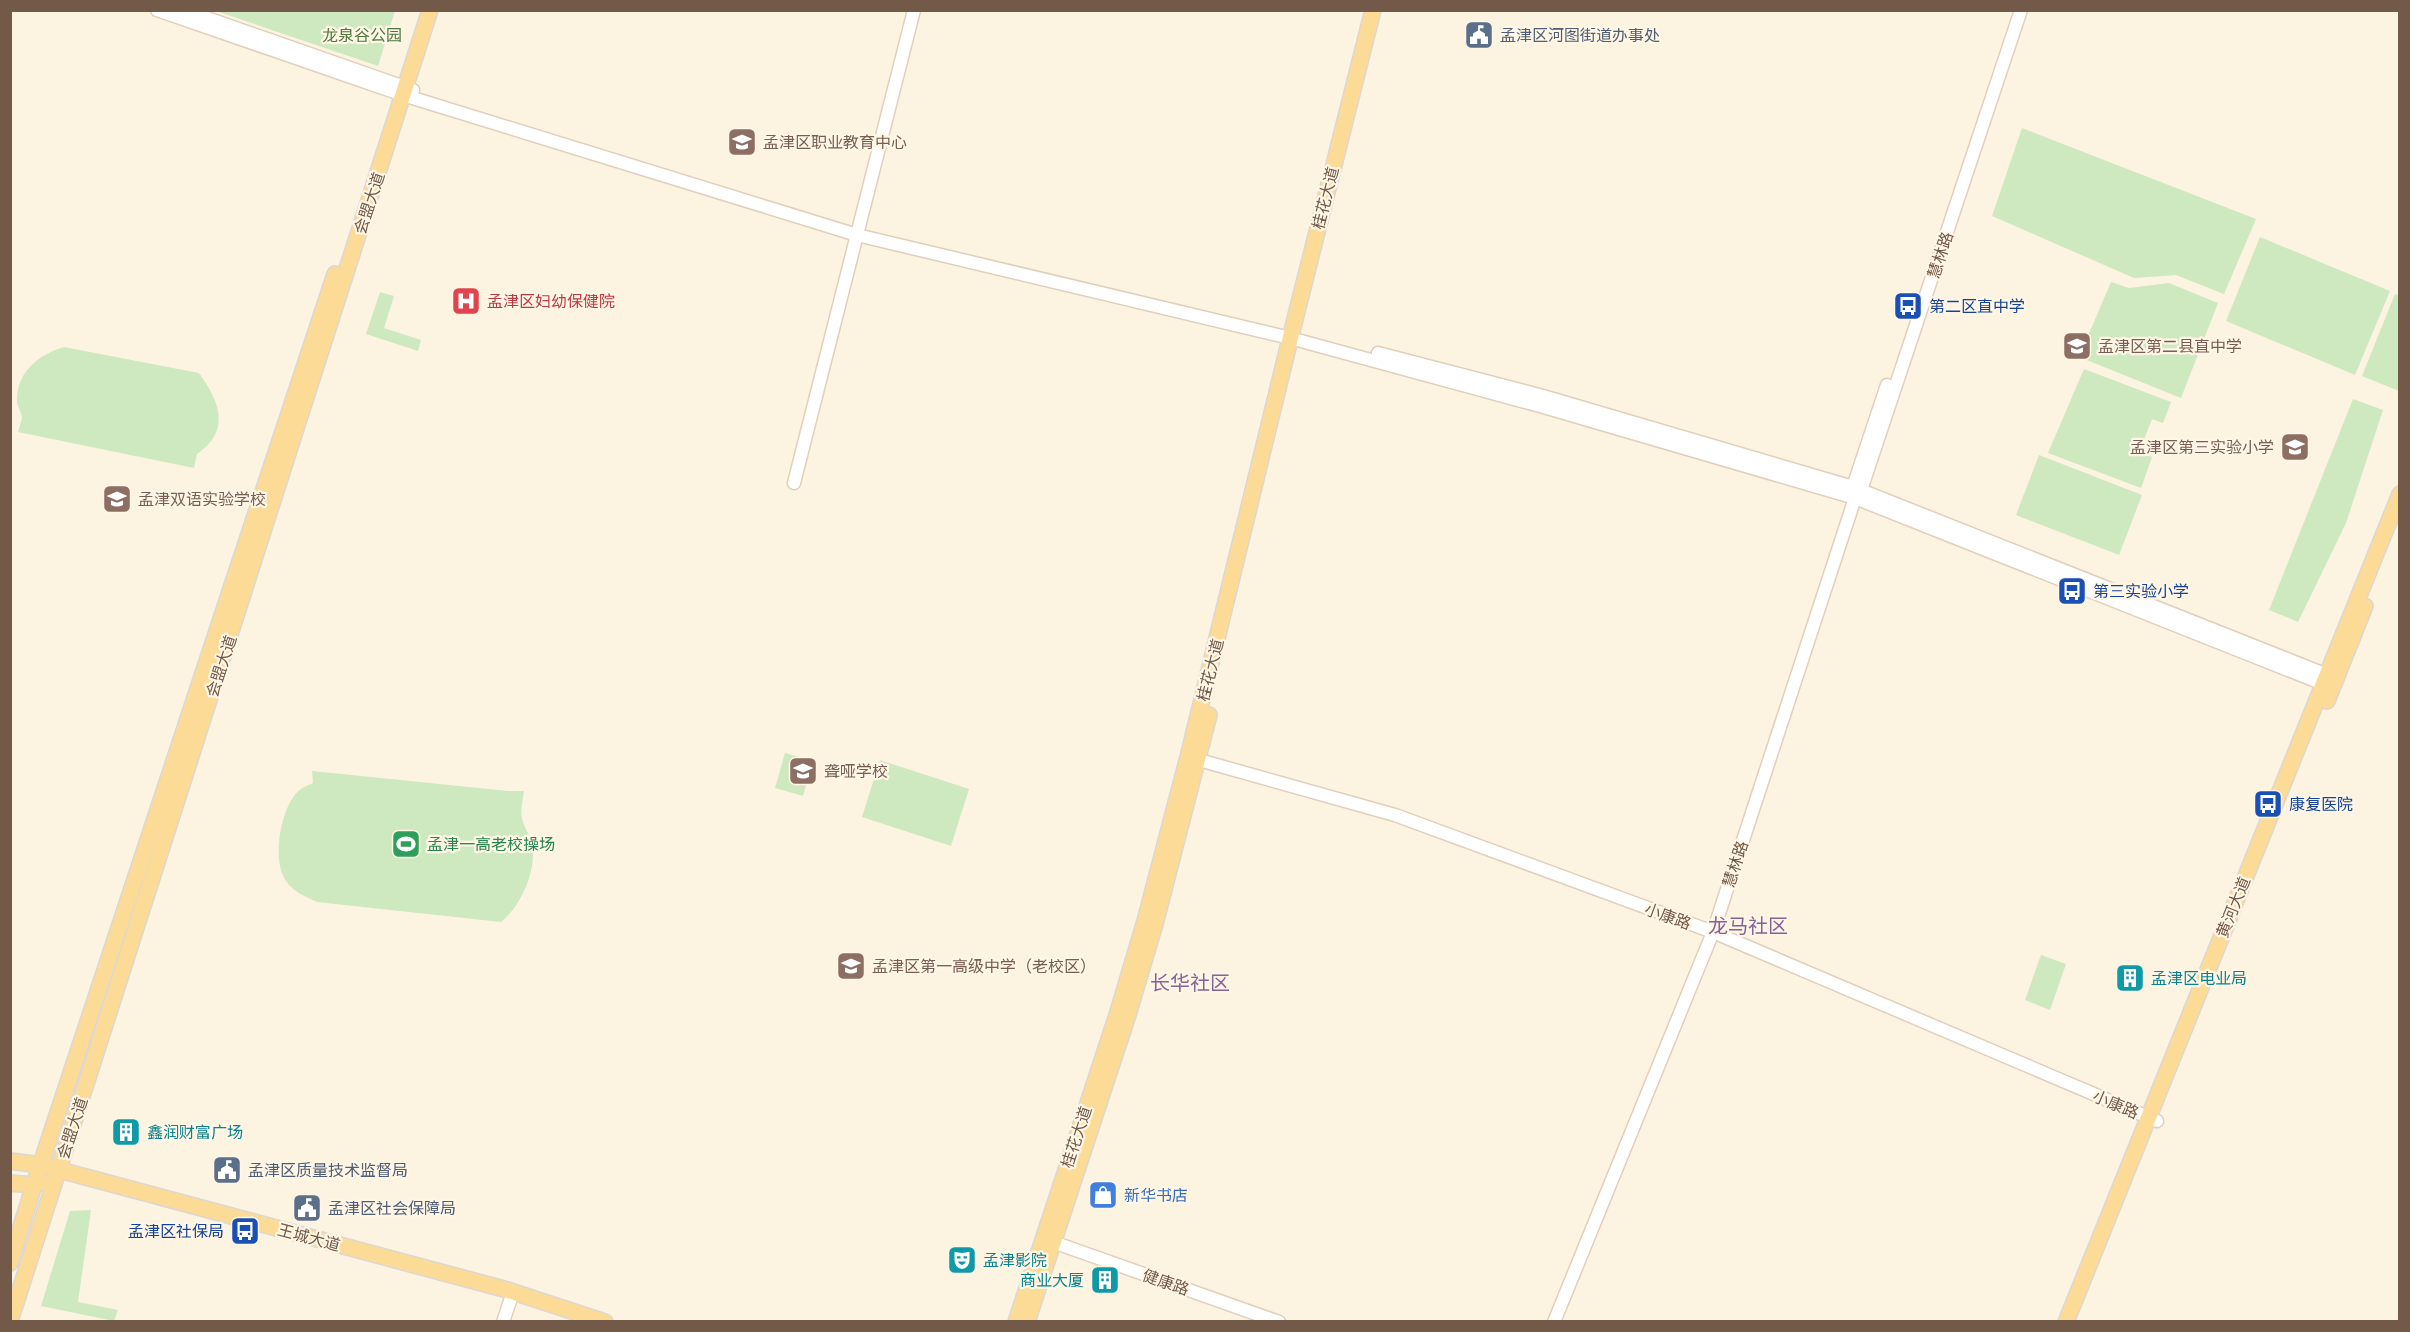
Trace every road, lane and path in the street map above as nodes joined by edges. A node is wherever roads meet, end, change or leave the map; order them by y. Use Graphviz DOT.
graph roads {
  1 [pos="157,10"];
  2 [pos="184,10"];
  3 [pos="420,10"];
  4 [pos="430,10"];
  5 [pos="914,10"];
  6 [pos="1373,10"];
  7 [pos="1383,10"];
  8 [pos="2014,10"];
  9 [pos="2021,10"];
  10 [pos="399,90"];
  11 [pos="858,231"];
  12 [pos="1295,335"];
  13 [pos="794,483"];
  14 [pos="1856,492"];
  15 [pos="2400,494"];
  16 [pos="2400,520"];
  17 [pos="2329,681"];
  18 [pos="1199,759"];
  19 [pos="1713,932"];
  20 [pos="2157,1121"];
  21 [pos="10,1161"];
  22 [pos="41,1165"];
  23 [pos="57,1173"];
  24 [pos="10,1183"];
  25 [pos="34,1185"];
  26 [pos="1053,1242"];
  27 [pos="10,1263"];
  28 [pos="512,1296"];
  29 [pos="10,1321"];
  30 [pos="503,1322"];
  31 [pos="583,1322"];
  32 [pos="605,1322"];
  33 [pos="1016,1322"];
  34 [pos="1027,1322"];
  35 [pos="1279,1322"];
  36 [pos="1554,1322"];
  37 [pos="2066,1322"];
  38 [pos="2076,1322"];
  1 -- 10 [label="street"];
  2 -- 10 [label="street"];
  3 -- 10 [label="main road, 会盟大道"];
  4 -- 10 [label="main road, 会盟大道"];
  5 -- 11 [label="street"];
  6 -- 12 [label="main road, 桂花大道"];
  7 -- 12 [label="main road, 桂花大道"];
  8 -- 14 [label="street, 慧林路"];
  9 -- 14 [label="street, 慧林路"];
  10 -- 11 [label="street"];
  10 -- 22 [label="main road, 会盟大道"];
  10 -- 23 [label="main road, 会盟大道"];
  11 -- 12 [label="street"];
  11 -- 13 [label="street"];
  12 -- 14 [label="street"];
  12 -- 18 [label="main road, 桂花大道"];
  12 -- 33 [label="main road, 桂花大道"];
  14 -- 17 [label="street"];
  14 -- 19 [label="street, 慧林路"];
  15 -- 17 [label="main road, 黄河大道"];
  16 -- 17 [label="main road, 黄河大道"];
  17 -- 20 [label="main road, 黄河大道"];
  17 -- 37 [label="main road, 黄河大道"];
  18 -- 19 [label="street, 小康路"];
  18 -- 26 [label="main road, 桂花大道"];
  19 -- 20 [label="street, 小康路"];
  19 -- 36 [label="street, 慧林路"];
  20 -- 38 [label="main road, 黄河大道"];
  21 -- 22 [label="main road, 王城大道"];
  22 -- 23 [label="main road, 王城大道"];
  22 -- 25 [label="main road, 会盟大道"];
  23 -- 25 [label="main road"];
  23 -- 28 [label="main road, 王城大道"];
  23 -- 29 [label="main road, 会盟大道"];
  24 -- 25 [label="main road"];
  25 -- 27 [label="main road, 会盟大道"];
  26 -- 34 [label="main road, 桂花大道"];
  26 -- 35 [label="street, 健康路"];
  28 -- 30 [label="street"];
  28 -- 31 [label="main road, 王城大道"];
  28 -- 32 [label="main road, 王城大道"];
}
